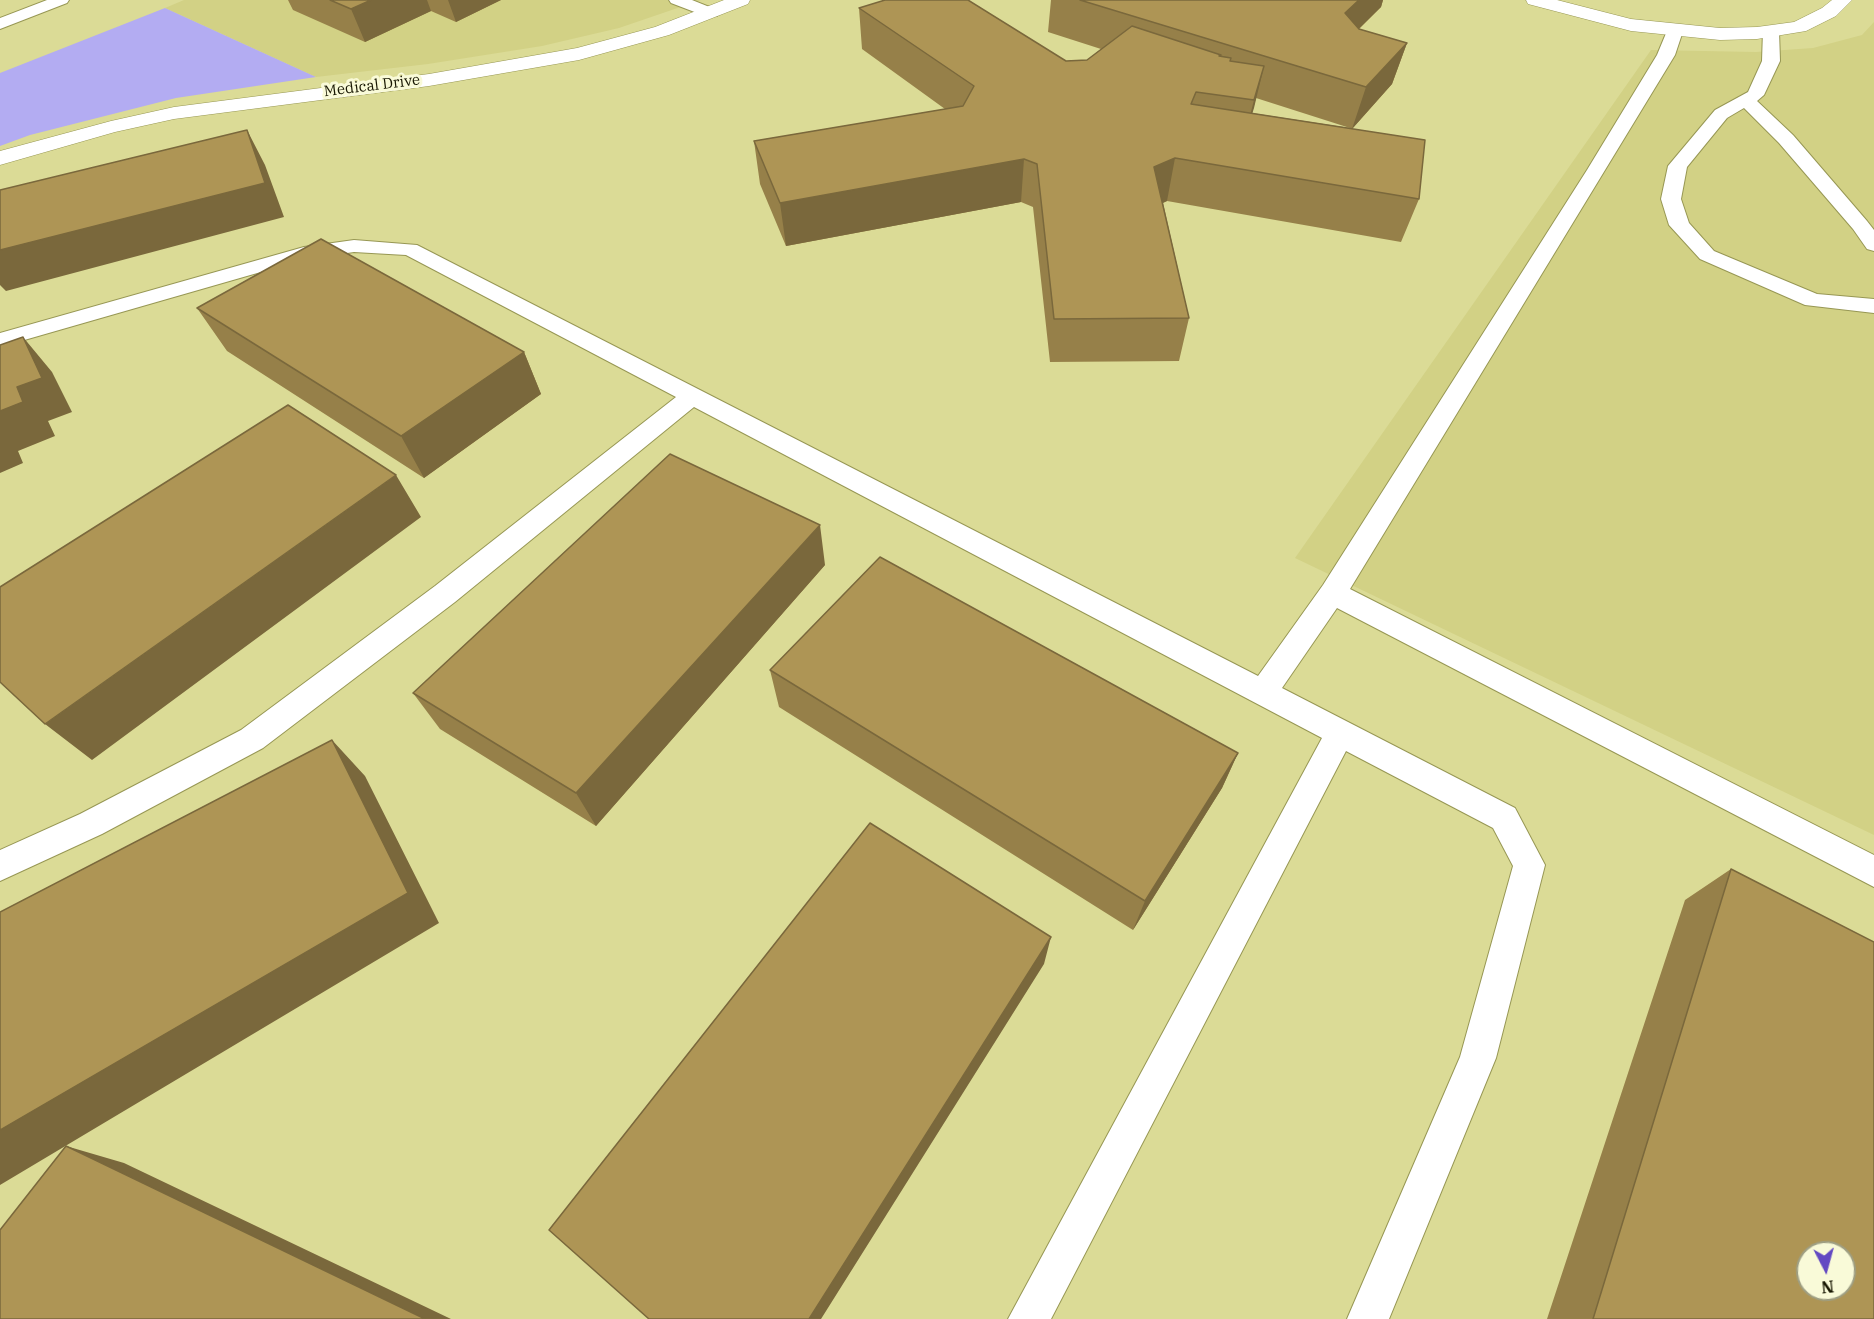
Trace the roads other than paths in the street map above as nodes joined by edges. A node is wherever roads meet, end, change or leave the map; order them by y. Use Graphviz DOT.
graph roads {
  1 [pos="61,0"];
  2 [pos="677,0"];
  3 [pos="741,0"];
  4 [pos="1535,0"];
  5 [pos="1843,0"];
  6 [pos="711,13"];
  7 [pos="0,24"];
  8 [pos="1675,31"];
  9 [pos="1771,31"];
  10 [pos="1746,100"];
  11 [pos="0,158"];
  12 [pos="1874,245"];
  13 [pos="1874,306"];
  14 [pos="0,340"];
  15 [pos="693,396"];
  16 [pos="1334,593"];
  17 [pos="1262,693"];
  18 [pos="1340,733"];
  19 [pos="0,867"];
  20 [pos="1874,872"];
  21 [pos="1029,1319"];
  22 [pos="1368,1319"];
  1 -- 7 [label="lane"];
  2 -- 6 [label="lane"];
  3 -- 6 [label="street, Medical Drive"];
  4 -- 8 [label="street"];
  5 -- 9 [label="street"];
  6 -- 11 [label="street, Medical Drive"];
  8 -- 9 [label="street"];
  8 -- 16 [label="lane"];
  9 -- 10 [label="lane"];
  10 -- 12 [label="lane"];
  10 -- 13 [label="lane"];
  14 -- 15 [label="lane"];
  15 -- 17 [label="lane"];
  15 -- 19 [label="lane"];
  16 -- 17 [label="lane"];
  16 -- 20 [label="lane"];
  17 -- 18 [label="lane"];
  18 -- 21 [label="lane"];
  18 -- 22 [label="lane"];
}
